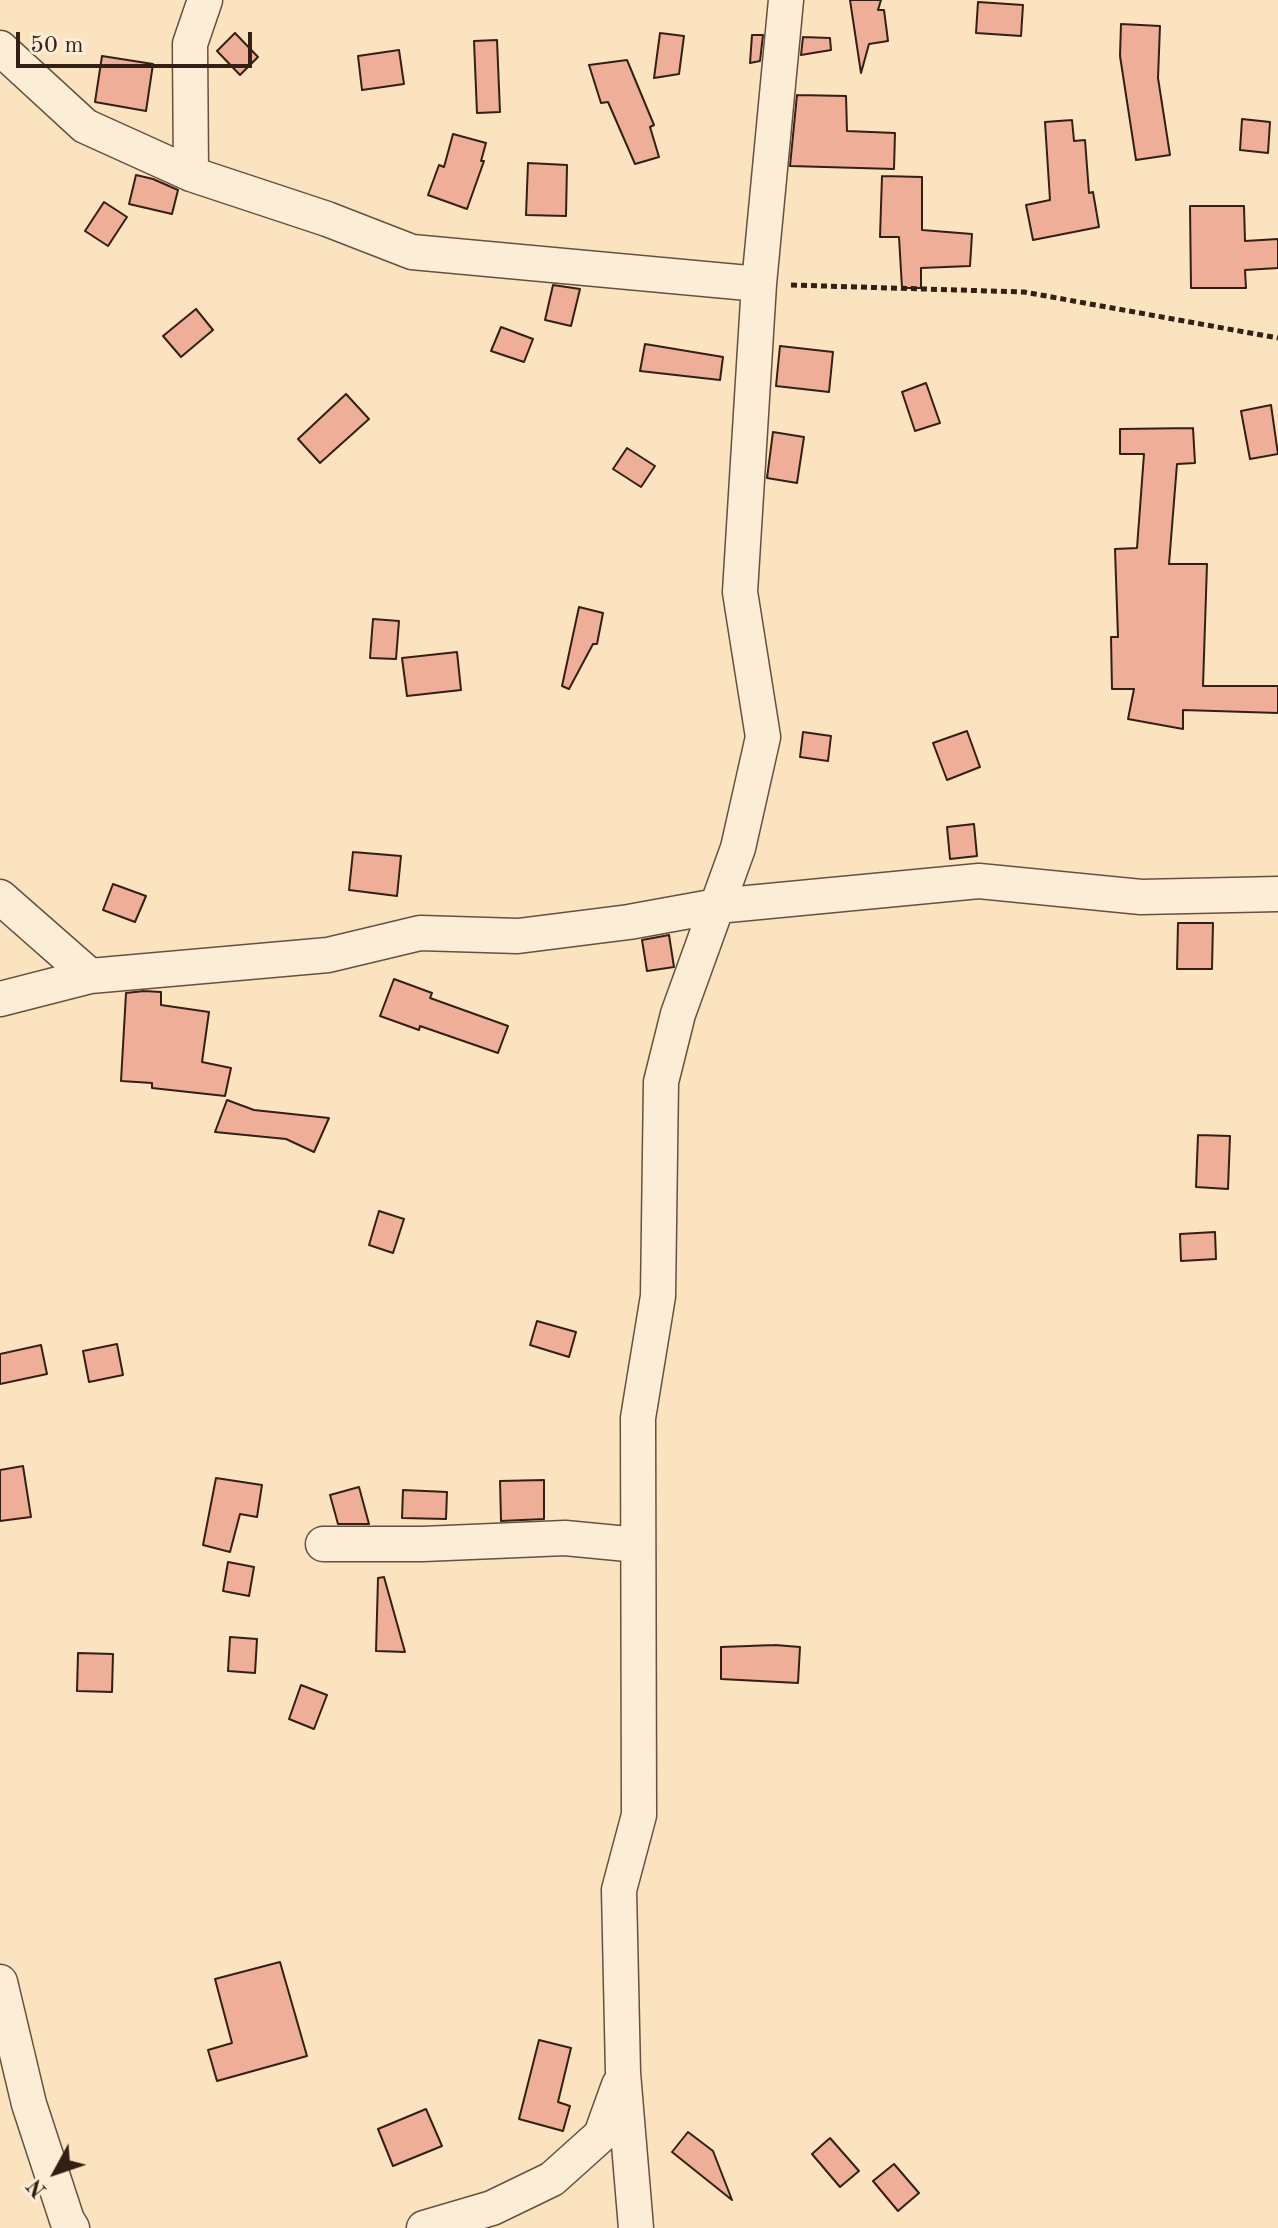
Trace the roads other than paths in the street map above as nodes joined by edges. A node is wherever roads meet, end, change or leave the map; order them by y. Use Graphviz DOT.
graph roads {
  1 [pos="205,0"];
  2 [pos="786,0"];
  3 [pos="0,48"];
  4 [pos="191,174"];
  5 [pos="759,284"];
  6 [pos="1278,894"];
  7 [pos="0,897"];
  8 [pos="717,906"];
  9 [pos="90,976"];
  10 [pos="0,999"];
  11 [pos="323,1544"];
  12 [pos="638,1545"];
  13 [pos="0,1982"];
  14 [pos="623,2073"];
  15 [pos="72,2228"];
  16 [pos="424,2228"];
  17 [pos="636,2228"];
  1 -- 4 [label="street"];
  2 -- 5 [label="street"];
  3 -- 4 [label="street"];
  4 -- 5 [label="street"];
  5 -- 8 [label="street"];
  6 -- 8 [label="street"];
  7 -- 9 [label="street"];
  8 -- 9 [label="street"];
  8 -- 12 [label="street"];
  9 -- 10 [label="street"];
  11 -- 12 [label="street"];
  12 -- 14 [label="street"];
  13 -- 15 [label="street"];
  14 -- 16 [label="street"];
  14 -- 17 [label="street"];
}
